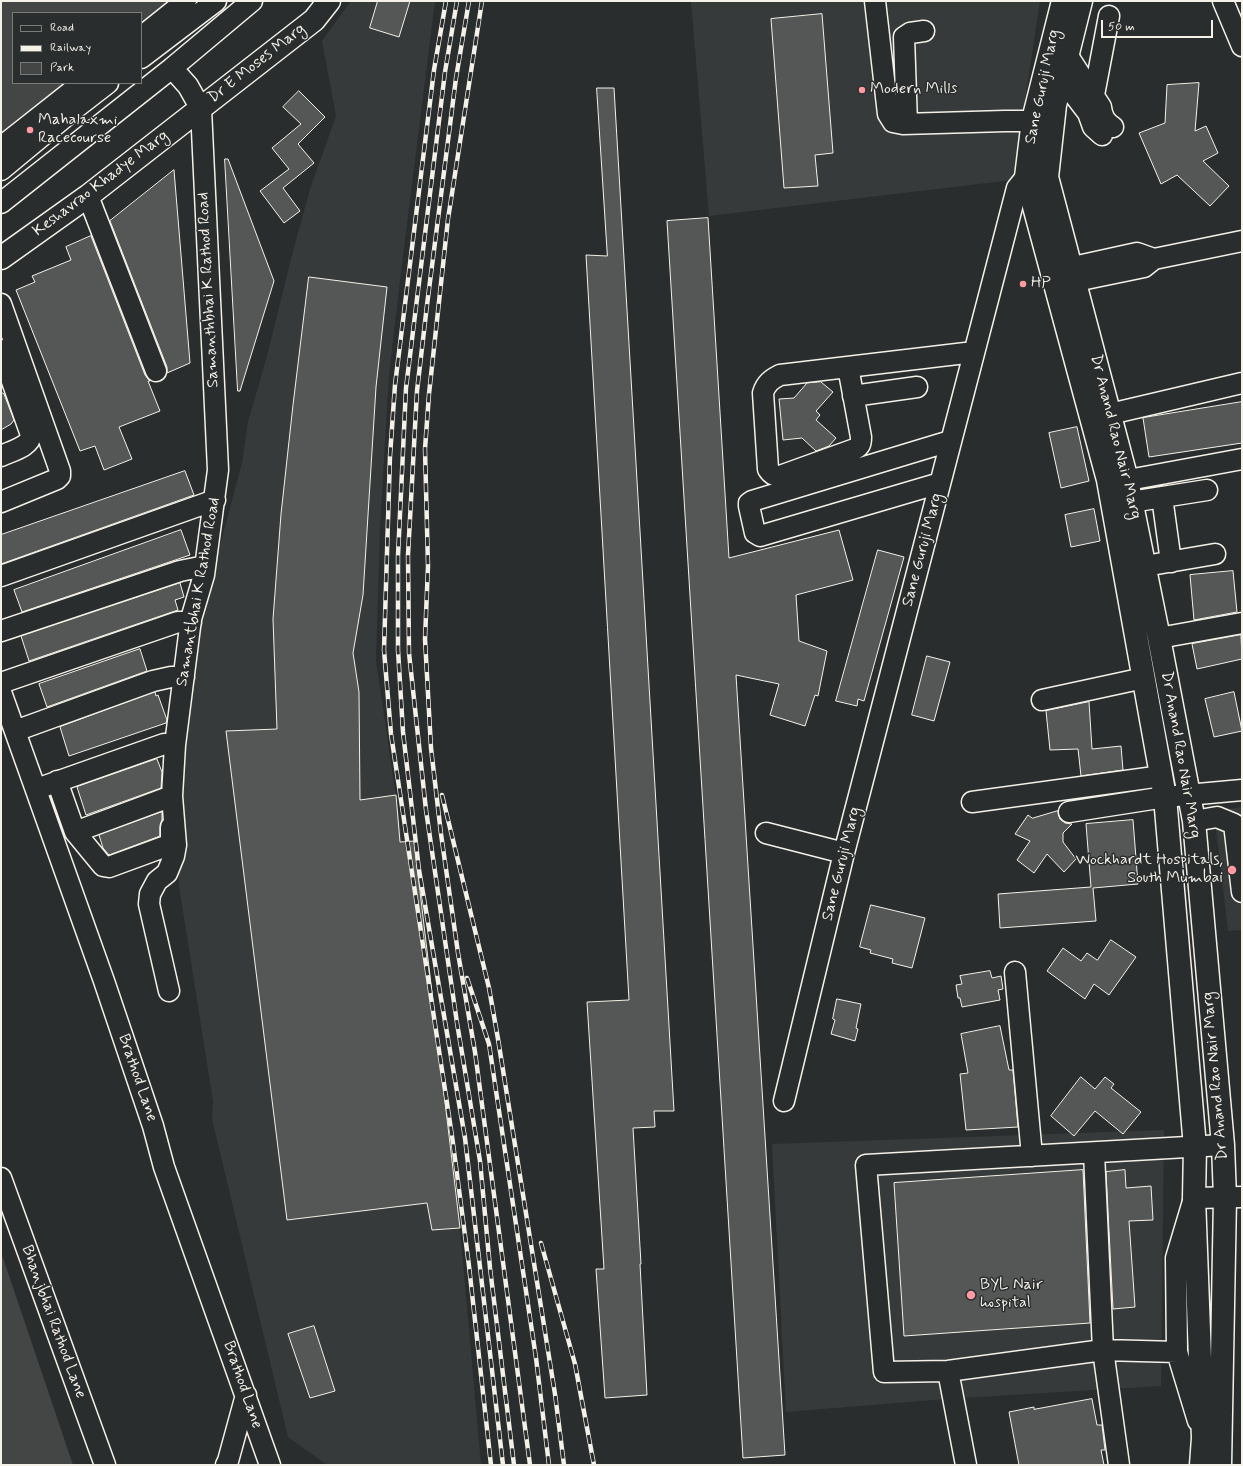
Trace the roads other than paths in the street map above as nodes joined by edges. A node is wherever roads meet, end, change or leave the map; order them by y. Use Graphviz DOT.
graph roads {
  1 [pos="186,1"];
  2 [pos="216,1"];
  3 [pos="252,1"];
  4 [pos="329,1"];
  5 [pos="875,1"];
  6 [pos="1063,1"];
  7 [pos="1081,1"];
  8 [pos="1223,1"];
  9 [pos="1111,11"];
  10 [pos="924,32"];
  11 [pos="142,36"];
  12 [pos="1242,46"];
  13 [pos="1068,56"];
  14 [pos="142,57"];
  15 [pos="172,68"];
  16 [pos="1062,79"];
  17 [pos="81,84"];
  18 [pos="107,84"];
  19 [pos="1094,94"];
  20 [pos="201,109"];
  21 [pos="1043,121"];
  22 [pos="907,124"];
  23 [pos="1,147"];
  24 [pos="1,170"];
  25 [pos="1037,177"];
  26 [pos="88,196"];
  27 [pos="1,203"];
  28 [pos="1242,241"];
  29 [pos="1,258"];
  30 [pos="1051,272"];
  31 [pos="1074,274"];
  32 [pos="1,304"];
  33 [pos="1,350"];
  34 [pos="974,352"];
  35 [pos="848,367"];
  36 [pos="156,371"];
  37 [pos="1242,383"];
  38 [pos="917,387"];
  39 [pos="853,396"];
  40 [pos="1110,414"];
  41 [pos="950,441"];
  42 [pos="1,456"];
  43 [pos="1242,459"];
  44 [pos="218,470"];
  45 [pos="1118,482"];
  46 [pos="940,483"];
  47 [pos="1194,488"];
  48 [pos="1162,497"];
  49 [pos="215,500"];
  50 [pos="1,502"];
  51 [pos="1132,502"];
  52 [pos="1215,554"];
  53 [pos="1171,562"];
  54 [pos="205,566"];
  55 [pos="1145,566"];
  56 [pos="1,576"];
  57 [pos="190,622"];
  58 [pos="1242,623"];
  59 [pos="1,631"];
  60 [pos="1159,638"];
  61 [pos="184,678"];
  62 [pos="1144,678"];
  63 [pos="1,683"];
  64 [pos="1,692"];
  65 [pos="1042,700"];
  66 [pos="15,731"];
  67 [pos="175,745"];
  68 [pos="57,781"];
  69 [pos="1163,787"];
  70 [pos="35,790"];
  71 [pos="1242,790"];
  72 [pos="1189,795"];
  73 [pos="169,797"];
  74 [pos="972,802"];
  75 [pos="1069,812"];
  76 [pos="1194,821"];
  77 [pos="75,832"];
  78 [pos="766,833"];
  79 [pos="844,853"];
  80 [pos="1242,892"];
  81 [pos="1015,972"];
  82 [pos="169,991"];
  83 [pos="784,1101"];
  84 [pos="1223,1145"];
  85 [pos="1195,1147"];
  86 [pos="1094,1153"];
  87 [pos="1032,1156"];
  88 [pos="1,1178"];
  89 [pos="1194,1198"];
  90 [pos="1233,1198"];
  91 [pos="1103,1350"];
  92 [pos="1177,1352"];
  93 [pos="948,1371"];
  94 [pos="246,1395"];
  95 [pos="1203,1438"];
  96 [pos="105,1465"];
  97 [pos="226,1465"];
  98 [pos="270,1465"];
  99 [pos="966,1465"];
  100 [pos="1119,1465"];
  101 [pos="1201,1465"];
  102 [pos="1220,1465"];
  1 -- 11 [label="street"];
  2 -- 14 [label="street"];
  3 -- 15 [label="street"];
  4 -- 20 [label="main road, Dr E Moses Marg"];
  5 -- 22 [label="street"];
  6 -- 21 [label="main road, Sane Guruji Marg"];
  7 -- 13 [label="main road, Sane Guruji Marg"];
  8 -- 12 [label="street"];
  9 -- 19 [label="street"];
  10 -- 22 [label="street"];
  13 -- 16 [label="main road, Sane Guruji Marg"];
  13 -- 19 [label="street"];
  15 -- 20 [label="street"];
  15 -- 27 [label="street"];
  16 -- 19 [label="street"];
  16 -- 21 [label="main road, Sane Guruji Marg"];
  17 -- 23 [label="street"];
  18 -- 24 [label="street"];
  20 -- 26 [label="main road, Keshavrao Khadye Marg"];
  20 -- 44 [label="street, Samanthbhai K Rathod Road"];
  21 -- 22 [label="street"];
  21 -- 25 [label="main road, Sane Guruji Marg"];
  25 -- 30 [label="main road, Dr Anand Rao Nair Marg"];
  25 -- 31 [label="main road, Dr Anand Rao Nair Marg"];
  25 -- 34 [label="street, Sane Guruji Marg"];
  26 -- 29 [label="main road, Keshavrao Khadye Marg"];
  26 -- 36 [label="street"];
  28 -- 31 [label="street"];
  30 -- 31 [label="street"];
  30 -- 45 [label="main road, Dr Anand Rao Nair Marg"];
  31 -- 40 [label="main road, Dr Anand Rao Nair Marg"];
  32 -- 50 [label="street"];
  33 -- 42 [label="street"];
  34 -- 35 [label="street"];
  34 -- 41 [label="street, Sane Guruji Marg"];
  35 -- 39 [label="street"];
  35 -- 39 [label="street"];
  37 -- 40 [label="street"];
  38 -- 39 [label="street"];
  40 -- 45 [label="main road, Dr Anand Rao Nair Marg"];
  41 -- 46 [label="street, Sane Guruji Marg"];
  41 -- 46 [label="street"];
  43 -- 45 [label="street"];
  44 -- 49 [label="street, Samantbhai K Rathod Road"];
  45 -- 51 [label="main road, Dr Anand Rao Nair Marg"];
  45 -- 62 [label="main road, Dr Anand Rao Nair Marg"];
  46 -- 79 [label="street, Sane Guruji Marg"];
  47 -- 48 [label="street"];
  48 -- 51 [label="street"];
  48 -- 53 [label="street"];
  49 -- 54 [label="street, Samantbhai K Rathod Road"];
  49 -- 56 [label="street"];
  51 -- 55 [label="main road, Dr Anand Rao Nair Marg"];
  52 -- 53 [label="street"];
  53 -- 55 [label="street"];
  54 -- 57 [label="street, Samantbhai K Rathod Road"];
  54 -- 59 [label="street"];
  55 -- 60 [label="main road, Dr Anand Rao Nair Marg"];
  57 -- 61 [label="street, Samantbhai K Rathod Road"];
  57 -- 63 [label="street"];
  58 -- 60 [label="street"];
  60 -- 72 [label="main road, Dr Anand Rao Nair Marg"];
  61 -- 66 [label="street"];
  61 -- 67 [label="street, Samantbhai K Rathod Road"];
  62 -- 65 [label="street"];
  62 -- 69 [label="main road, Dr Anand Rao Nair Marg"];
  64 -- 66 [label="street, Brathod Lane"];
  66 -- 70 [label="street, Brathod Lane"];
  67 -- 68 [label="street"];
  67 -- 73 [label="street, Samantbhai K Rathod Road"];
  68 -- 70 [label="street"];
  68 -- 77 [label="street"];
  69 -- 72 [label="street"];
  69 -- 74 [label="street"];
  69 -- 75 [label="street"];
  69 -- 85 [label="main road, Dr Anand Rao Nair Marg"];
  70 -- 94 [label="street, Brathod Lane"];
  71 -- 72 [label="street"];
  72 -- 76 [label="main road, Dr Anand Rao Nair Marg"];
  73 -- 77 [label="street"];
  73 -- 77 [label="street"];
  73 -- 82 [label="street, Samantbhai K Rathod Road"];
  76 -- 80 [label="street"];
  76 -- 84 [label="main road, Dr Anand Rao Nair Marg"];
  78 -- 79 [label="street"];
  79 -- 83 [label="street, Sane Guruji Marg"];
  81 -- 87 [label="street"];
  84 -- 85 [label="street"];
  84 -- 90 [label="main road, Dr Anand Rao Nair Marg"];
  85 -- 86 [label="street"];
  85 -- 89 [label="main road, Dr Anand Rao Nair Marg"];
  86 -- 87 [label="street"];
  86 -- 91 [label="street"];
  87 -- 93 [label="street"];
  88 -- 96 [label="street, Bhanjbhai Rathod Lane"];
  89 -- 90 [label="street"];
  89 -- 92 [label="street"];
  89 -- 95 [label="main road, Dr Anand Rao Nair Marg"];
  90 -- 102 [label="main road, Dr Anand Rao Nair Marg"];
  91 -- 92 [label="street"];
  91 -- 93 [label="street"];
  91 -- 100 [label="street"];
  92 -- 95 [label="street"];
  93 -- 99 [label="street"];
  94 -- 97 [label="street"];
  94 -- 98 [label="street, Brathod Lane"];
  95 -- 101 [label="main road, Dr Anand Rao Nair Marg"];
}
